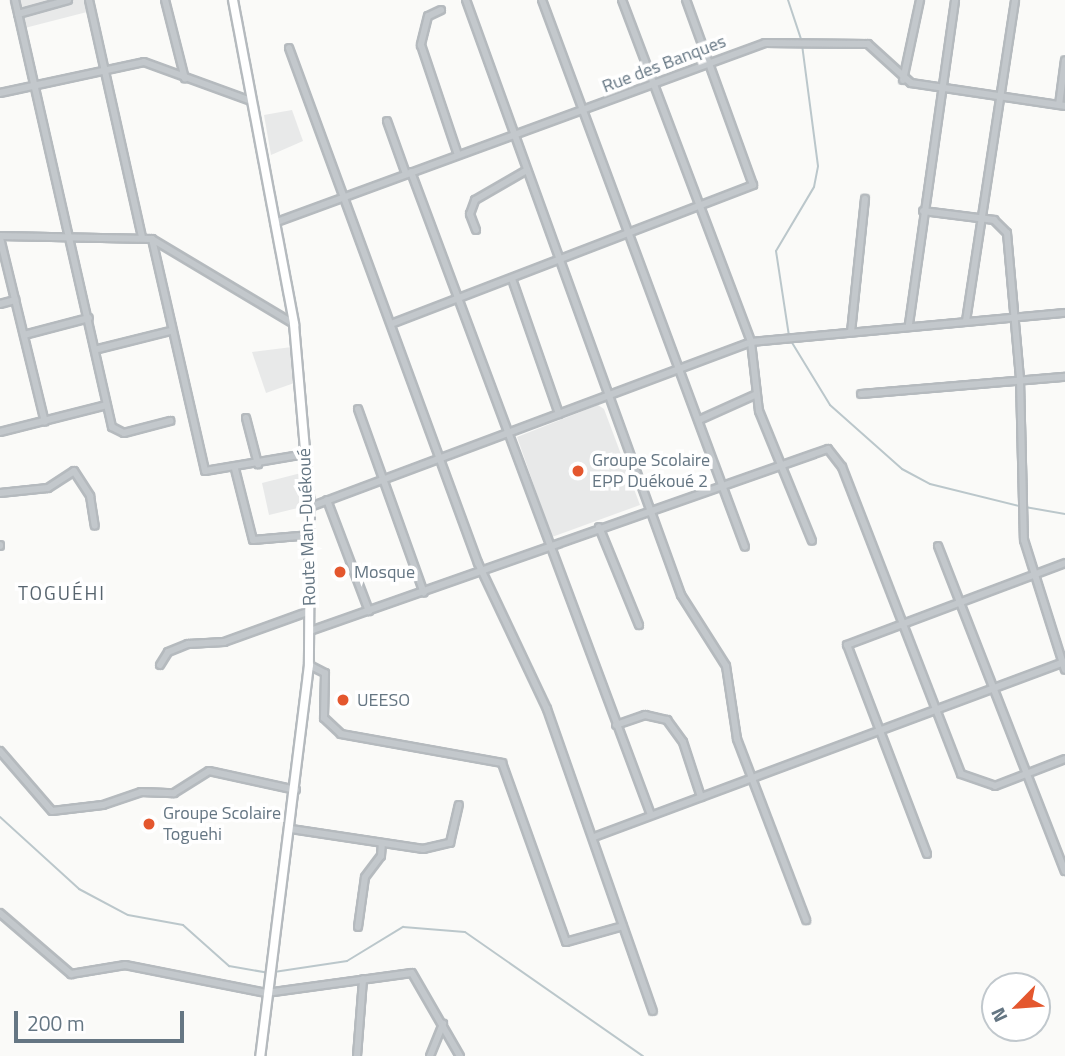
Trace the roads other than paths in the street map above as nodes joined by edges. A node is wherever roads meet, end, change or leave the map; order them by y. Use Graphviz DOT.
graph roads {
  1 [pos="15,0"];
  2 [pos="68,0"];
  3 [pos="89,0"];
  4 [pos="165,0"];
  5 [pos="233,0"];
  6 [pos="542,0"];
  7 [pos="622,0"];
  8 [pos="686,0"];
  9 [pos="920,0"];
  10 [pos="955,0"];
  11 [pos="1015,0"];
  12 [pos="468,1"];
  13 [pos="441,10"];
  14 [pos="18,14"];
  15 [pos="289,48"];
  16 [pos="1065,61"];
  17 [pos="709,62"];
  18 [pos="103,69"];
  19 [pos="185,79"];
  20 [pos="903,80"];
  21 [pos="653,83"];
  22 [pos="34,85"];
  23 [pos="944,87"];
  24 [pos="0,93"];
  25 [pos="1001,96"];
  26 [pos="251,101"];
  27 [pos="1062,106"];
  28 [pos="585,108"];
  29 [pos="387,121"];
  30 [pos="512,134"];
  31 [pos="458,155"];
  32 [pos="527,170"];
  33 [pos="408,173"];
  34 [pos="343,198"];
  35 [pos="865,199"];
  36 [pos="699,208"];
  37 [pos="923,211"];
  38 [pos="982,219"];
  39 [pos="274,223"];
  40 [pos="476,230"];
  41 [pos="630,233"];
  42 [pos="72,236"];
  43 [pos="0,237"];
  44 [pos="142,237"];
  45 [pos="152,239"];
  46 [pos="561,258"];
  47 [pos="512,279"];
  48 [pos="460,297"];
  49 [pos="15,300"];
  50 [pos="0,304"];
  51 [pos="1065,313"];
  52 [pos="89,318"];
  53 [pos="1017,318"];
  54 [pos="965,321"];
  55 [pos="294,324"];
  56 [pos="391,324"];
  57 [pos="909,324"];
  58 [pos="170,331"];
  59 [pos="851,332"];
  60 [pos="24,335"];
  61 [pos="751,342"];
  62 [pos="98,349"];
  63 [pos="681,368"];
  64 [pos="1065,377"];
  65 [pos="1020,380"];
  66 [pos="861,394"];
  67 [pos="610,395"];
  68 [pos="755,395"];
  69 [pos="107,405"];
  70 [pos="358,409"];
  71 [pos="559,414"];
  72 [pos="246,418"];
  73 [pos="699,420"];
  74 [pos="170,421"];
  75 [pos="45,422"];
  76 [pos="0,432"];
  77 [pos="509,434"];
  78 [pos="305,454"];
  79 [pos="441,459"];
  80 [pos="780,461"];
  81 [pos="258,464"];
  82 [pos="235,469"];
  83 [pos="384,480"];
  84 [pos="722,483"];
  85 [pos="0,494"];
  86 [pos="327,500"];
  87 [pos="310,507"];
  88 [pos="651,508"];
  89 [pos="96,526"];
  90 [pos="599,527"];
  91 [pos="311,535"];
  92 [pos="811,541"];
  93 [pos="551,546"];
  94 [pos="938,546"];
  95 [pos="745,547"];
  96 [pos="1065,563"];
  97 [pos="482,573"];
  98 [pos="1031,574"];
  99 [pos="424,593"];
  100 [pos="958,600"];
  101 [pos="310,611"];
  102 [pos="369,611"];
  103 [pos="902,620"];
  104 [pos="639,625"];
  105 [pos="310,631"];
  106 [pos="160,665"];
  107 [pos="309,665"];
  108 [pos="1064,665"];
  109 [pos="992,689"];
  110 [pos="934,709"];
  111 [pos="616,725"];
  112 [pos="877,730"];
  113 [pos="0,751"];
  114 [pos="1065,759"];
  115 [pos="1024,775"];
  116 [pos="754,776"];
  117 [pos="296,790"];
  118 [pos="701,797"];
  119 [pos="459,805"];
  120 [pos="651,815"];
  121 [pos="291,829"];
  122 [pos="594,837"];
  123 [pos="382,843"];
  124 [pos="927,854"];
  125 [pos="1065,871"];
  126 [pos="0,913"];
  127 [pos="806,920"];
  128 [pos="623,926"];
  129 [pos="358,927"];
  130 [pos="363,979"];
  131 [pos="266,993"];
  132 [pos="653,1012"];
  133 [pos="443,1023"];
  134 [pos="260,1056"];
  135 [pos="357,1056"];
  136 [pos="430,1056"];
  137 [pos="460,1056"];
  1 -- 14 [label="street"];
  2 -- 14 [label="street"];
  3 -- 18 [label="street"];
  4 -- 19 [label="street"];
  5 -- 26 [label="main road, Route Man-Duékoué"];
  6 -- 28 [label="street"];
  7 -- 21 [label="street"];
  8 -- 17 [label="street"];
  9 -- 20 [label="street"];
  10 -- 23 [label="street"];
  11 -- 25 [label="street"];
  12 -- 30 [label="street"];
  13 -- 31 [label="street"];
  14 -- 22 [label="street"];
  15 -- 34 [label="street"];
  16 -- 27 [label="street"];
  17 -- 20 [label="street, Rue des Banques"];
  17 -- 21 [label="street, Rue des Banques"];
  17 -- 36 [label="street"];
  18 -- 19 [label="street"];
  18 -- 22 [label="street"];
  18 -- 44 [label="street"];
  19 -- 26 [label="street"];
  20 -- 23 [label="street"];
  21 -- 28 [label="street, Rue des Banques"];
  21 -- 36 [label="street"];
  22 -- 24 [label="street"];
  22 -- 42 [label="street"];
  23 -- 25 [label="street"];
  23 -- 37 [label="street"];
  25 -- 27 [label="street"];
  25 -- 38 [label="street"];
  26 -- 39 [label="main road, Route Man-Duékoué"];
  28 -- 30 [label="street, Rue des Banques"];
  28 -- 41 [label="street"];
  29 -- 33 [label="street"];
  30 -- 31 [label="street, Rue des Banques"];
  30 -- 32 [label="street"];
  31 -- 33 [label="street, Rue des Banques"];
  32 -- 40 [label="street"];
  32 -- 46 [label="street"];
  33 -- 34 [label="street, Rue des Banques"];
  33 -- 48 [label="street"];
  34 -- 39 [label="street, Rue des Banques"];
  34 -- 56 [label="street"];
  35 -- 59 [label="street"];
  36 -- 41 [label="street"];
  36 -- 61 [label="street"];
  37 -- 38 [label="street"];
  37 -- 57 [label="street"];
  38 -- 53 [label="street"];
  38 -- 54 [label="street"];
  39 -- 55 [label="main road, Route Man-Duékoué"];
  41 -- 46 [label="street"];
  41 -- 63 [label="street"];
  42 -- 43 [label="street"];
  42 -- 44 [label="street"];
  42 -- 52 [label="street"];
  43 -- 49 [label="street"];
  44 -- 45 [label="street"];
  45 -- 55 [label="street"];
  45 -- 58 [label="street"];
  46 -- 47 [label="street"];
  46 -- 67 [label="street"];
  47 -- 48 [label="street"];
  47 -- 71 [label="street"];
  48 -- 56 [label="street"];
  48 -- 77 [label="street"];
  49 -- 50 [label="street"];
  49 -- 60 [label="street"];
  51 -- 53 [label="street"];
  52 -- 60 [label="street"];
  52 -- 62 [label="street"];
  53 -- 54 [label="street"];
  53 -- 65 [label="street"];
  54 -- 57 [label="street"];
  55 -- 78 [label="main road, Route Man-Duékoué"];
  56 -- 79 [label="street"];
  57 -- 59 [label="street"];
  58 -- 62 [label="street"];
  58 -- 82 [label="street"];
  59 -- 61 [label="street"];
  60 -- 75 [label="street"];
  61 -- 63 [label="street"];
  61 -- 68 [label="street"];
  62 -- 69 [label="street"];
  63 -- 67 [label="street"];
  63 -- 73 [label="street"];
  64 -- 65 [label="street"];
  65 -- 66 [label="street"];
  65 -- 98 [label="street"];
  67 -- 71 [label="street"];
  67 -- 88 [label="street"];
  68 -- 73 [label="street"];
  68 -- 80 [label="street"];
  69 -- 74 [label="street"];
  69 -- 75 [label="street"];
  70 -- 83 [label="street"];
  71 -- 77 [label="street"];
  72 -- 81 [label="street"];
  73 -- 84 [label="street"];
  75 -- 76 [label="street"];
  77 -- 79 [label="street"];
  77 -- 93 [label="street"];
  78 -- 81 [label="street"];
  78 -- 87 [label="main road, Route Man-Duékoué"];
  79 -- 83 [label="street"];
  79 -- 97 [label="street"];
  80 -- 84 [label="street"];
  80 -- 92 [label="street"];
  80 -- 103 [label="street"];
  81 -- 82 [label="street"];
  82 -- 91 [label="street"];
  83 -- 86 [label="street"];
  83 -- 99 [label="street"];
  84 -- 88 [label="street"];
  84 -- 95 [label="street"];
  85 -- 89 [label="street"];
  86 -- 87 [label="street"];
  86 -- 102 [label="street"];
  87 -- 91 [label="main road, Route Man-Duékoué"];
  88 -- 90 [label="street"];
  88 -- 116 [label="street"];
  90 -- 93 [label="street"];
  90 -- 104 [label="street"];
  91 -- 101 [label="main road, Route Man-Duékoué"];
  93 -- 97 [label="street"];
  93 -- 111 [label="street"];
  94 -- 100 [label="street"];
  96 -- 98 [label="street"];
  97 -- 99 [label="street"];
  97 -- 122 [label="street"];
  98 -- 100 [label="street"];
  98 -- 108 [label="street"];
  99 -- 102 [label="street"];
  100 -- 103 [label="street"];
  100 -- 109 [label="street"];
  101 -- 105 [label="main road, Route Man-Duékoué"];
  101 -- 106 [label="street"];
  102 -- 105 [label="street"];
  103 -- 110 [label="street"];
  103 -- 112 [label="street"];
  105 -- 107 [label="main road, Route Man-Duékoué"];
  107 -- 117 [label="main road, Route Man-Duékoué"];
  107 -- 128 [label="street"];
  108 -- 109 [label="street"];
  109 -- 110 [label="street"];
  109 -- 115 [label="street"];
  110 -- 112 [label="street"];
  110 -- 115 [label="street"];
  111 -- 118 [label="street"];
  111 -- 120 [label="street"];
  112 -- 116 [label="street"];
  112 -- 124 [label="street"];
  113 -- 117 [label="street"];
  114 -- 115 [label="street"];
  115 -- 125 [label="street"];
  116 -- 118 [label="street"];
  116 -- 127 [label="street"];
  117 -- 121 [label="main road, Route Man-Duékoué"];
  118 -- 120 [label="street"];
  119 -- 123 [label="street"];
  120 -- 122 [label="street"];
  121 -- 123 [label="street"];
  121 -- 131 [label="main road, Route Man-Duékoué"];
  122 -- 128 [label="street"];
  123 -- 129 [label="street"];
  126 -- 131 [label="street"];
  128 -- 132 [label="street"];
  130 -- 131 [label="street"];
  130 -- 133 [label="street"];
  130 -- 135 [label="street"];
  131 -- 134 [label="main road, Route Man-Duékoué"];
  133 -- 136 [label="street"];
  133 -- 137 [label="street"];
}
